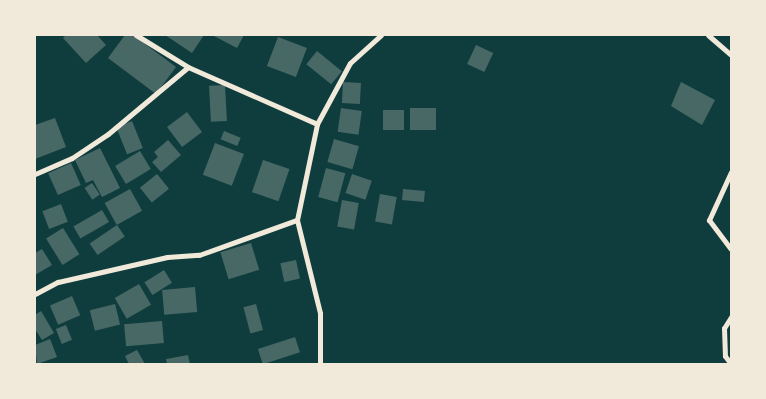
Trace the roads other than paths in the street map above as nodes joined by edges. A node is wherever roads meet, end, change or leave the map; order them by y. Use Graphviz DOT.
graph roads {
  1 [pos="136,35"];
  2 [pos="382,35"];
  3 [pos="708,35"];
  4 [pos="731,55"];
  5 [pos="188,67"];
  6 [pos="317,124"];
  7 [pos="731,172"];
  8 [pos="35,174"];
  9 [pos="297,220"];
  10 [pos="731,249"];
  11 [pos="35,294"];
  12 [pos="731,317"];
  13 [pos="320,364"];
  14 [pos="731,364"];
  1 -- 5 [label="street"];
  2 -- 6 [label="street"];
  3 -- 4 [label="street"];
  5 -- 6 [label="street"];
  5 -- 8 [label="street"];
  6 -- 9 [label="street"];
  7 -- 10 [label="street"];
  9 -- 11 [label="street"];
  9 -- 13 [label="street"];
  12 -- 14 [label="street"];
}
